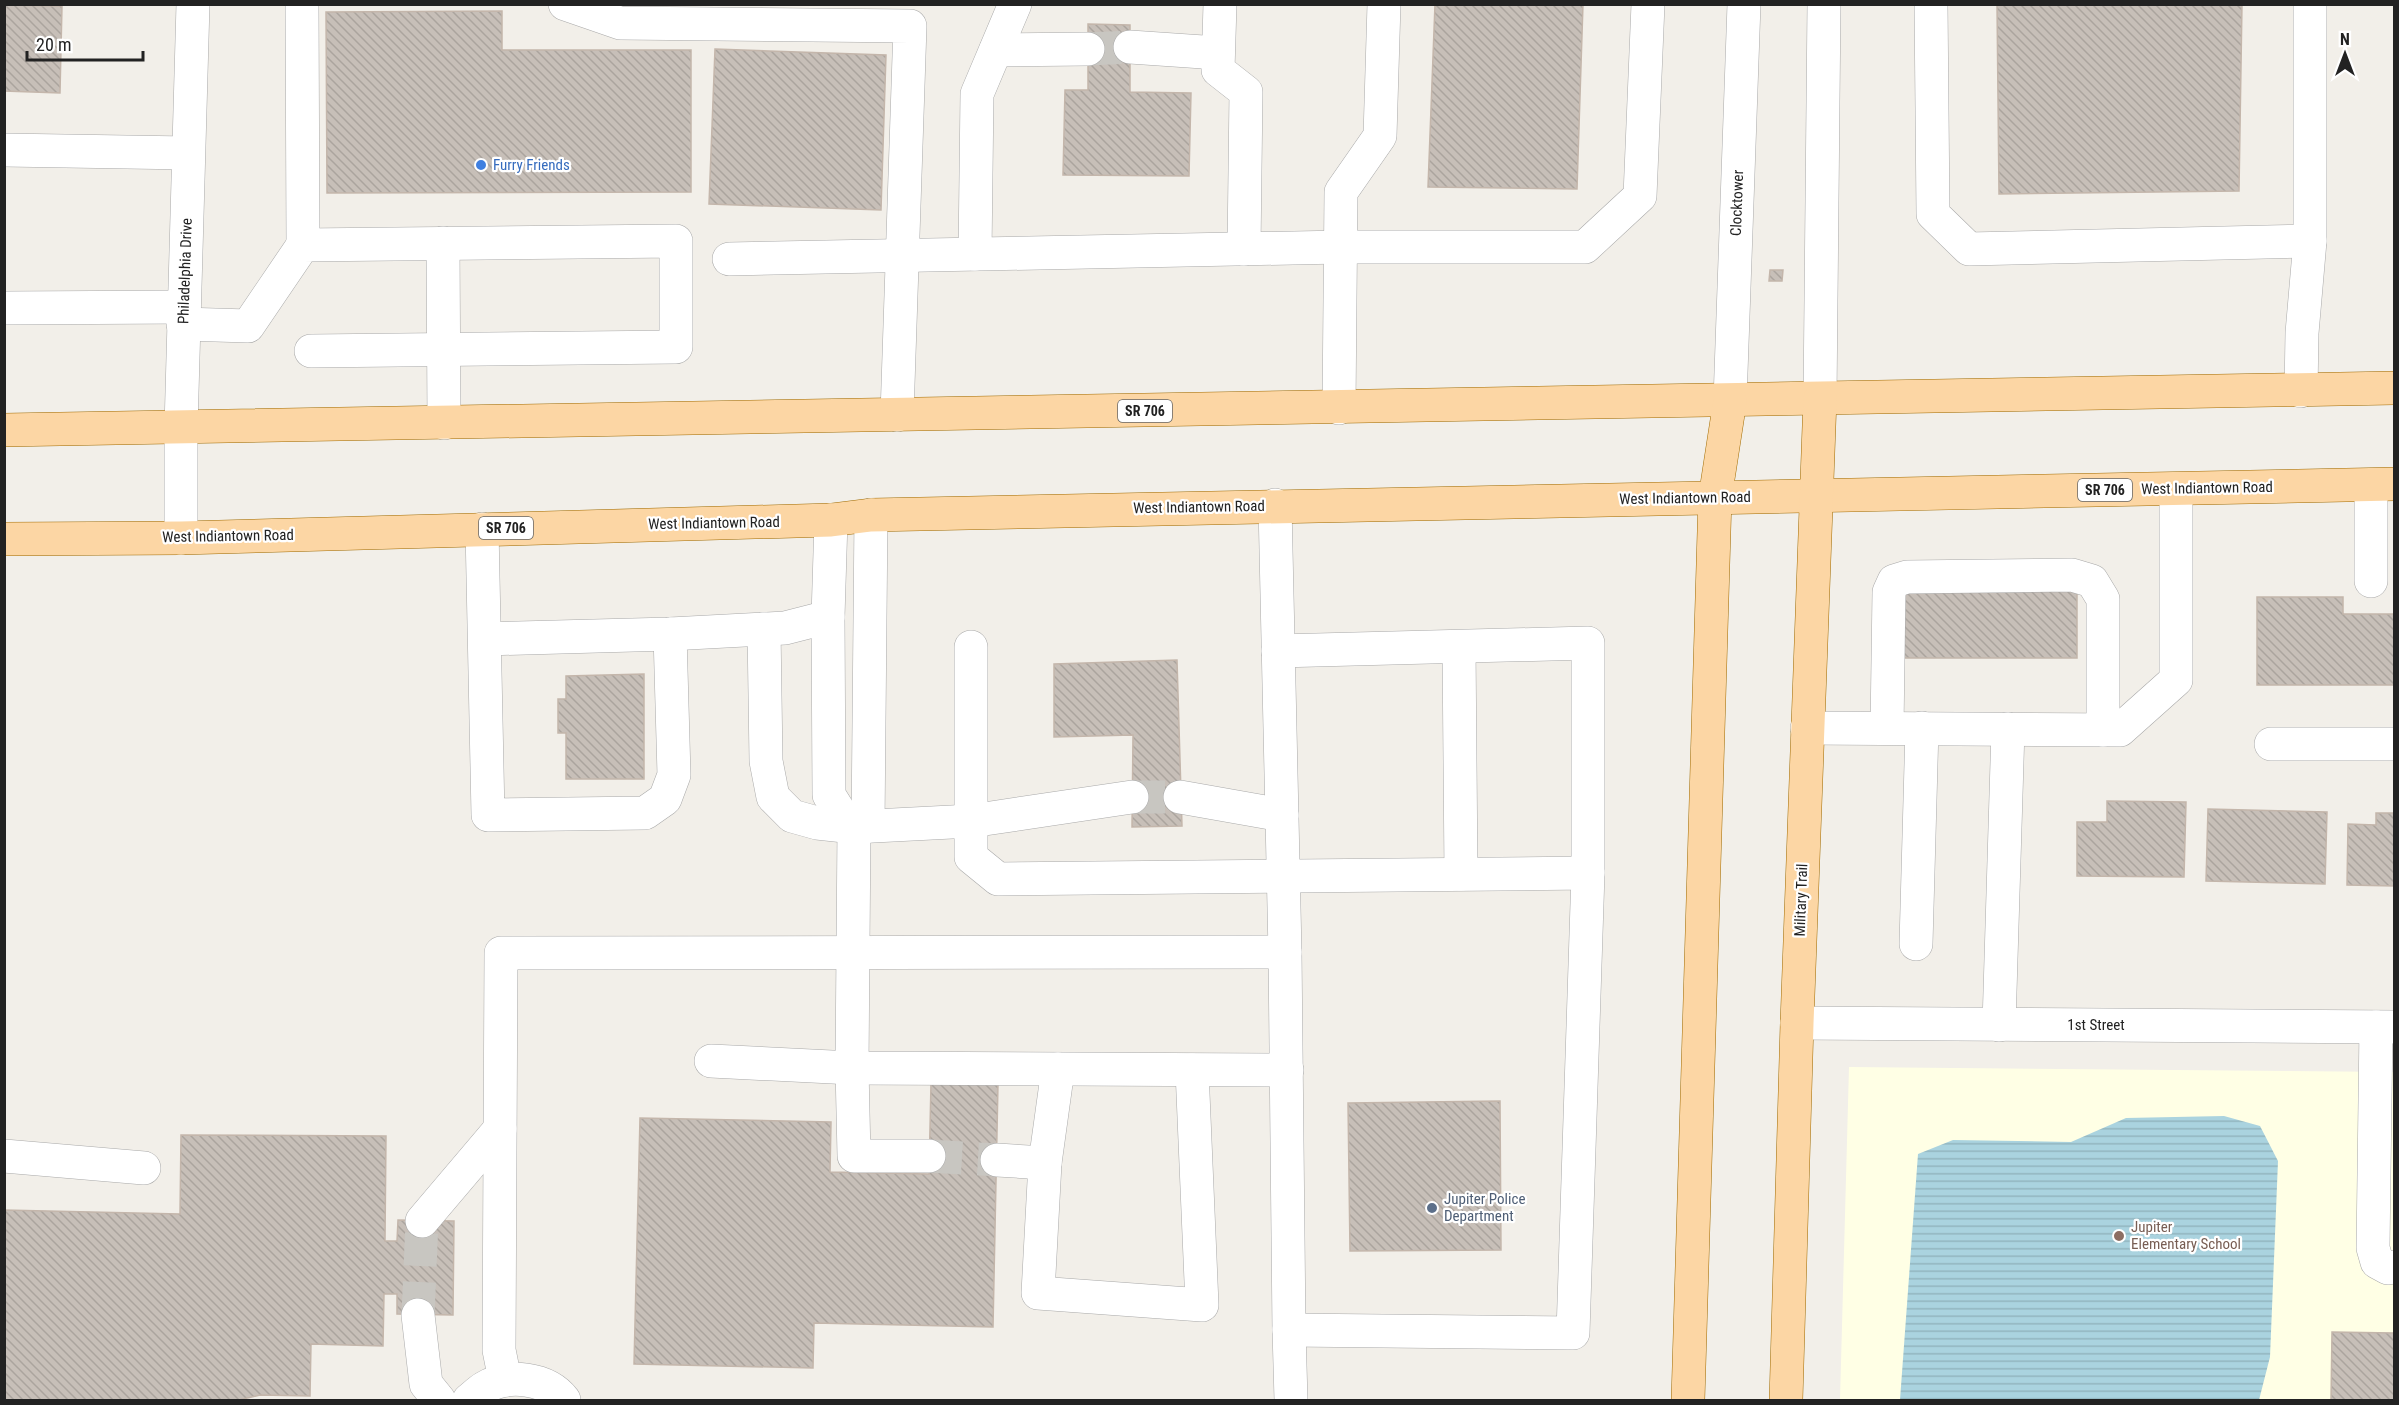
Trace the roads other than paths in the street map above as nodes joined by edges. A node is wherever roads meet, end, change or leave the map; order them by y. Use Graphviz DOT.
graph roads {
  1 [pos="193,4"];
  2 [pos="302,4"];
  3 [pos="565,4"];
  4 [pos="1015,4"];
  5 [pos="1220,4"];
  6 [pos="1384,4"];
  7 [pos="1648,4"];
  8 [pos="1744,4"];
  9 [pos="1824,4"];
  10 [pos="1930,4"];
  11 [pos="2310,4"];
  12 [pos="1130,47"];
  13 [pos="1088,49"];
  14 [pos="996,50"];
  15 [pos="1218,53"];
  16 [pos="4,150"];
  17 [pos="188,153"];
  18 [pos="2310,241"];
  19 [pos="443,243"];
  20 [pos="303,244"];
  21 [pos="1341,247"];
  22 [pos="1244,249"];
  23 [pos="975,254"];
  24 [pos="902,255"];
  25 [pos="729,259"];
  26 [pos="4,308"];
  27 [pos="184,316"];
  28 [pos="444,350"];
  29 [pos="311,351"];
  30 [pos="2394,388"];
  31 [pos="2301,391"];
  32 [pos="1820,399"];
  33 [pos="1730,401"];
  34 [pos="1339,408"];
  35 [pos="897,416"];
  36 [pos="444,423"];
  37 [pos="181,428"];
  38 [pos="4,430"];
  39 [pos="2383,485"];
  40 [pos="2176,489"];
  41 [pos="1816,497"];
  42 [pos="1716,498"];
  43 [pos="1275,506"];
  44 [pos="871,515"];
  45 [pos="831,520"];
  46 [pos="482,529"];
  47 [pos="181,538"];
  48 [pos="4,539"];
  49 [pos="2371,581"];
  50 [pos="828,617"];
  51 [pos="764,629"];
  52 [pos="670,634"];
  53 [pos="485,639"];
  54 [pos="971,647"];
  55 [pos="1459,647"];
  56 [pos="1278,651"];
  57 [pos="1807,728"];
  58 [pos="1887,728"];
  59 [pos="1922,728"];
  60 [pos="2008,729"];
  61 [pos="2103,730"];
  62 [pos="2271,744"];
  63 [pos="2394,744"];
  64 [pos="1180,796"];
  65 [pos="1132,797"];
  66 [pos="1282,814"];
  67 [pos="971,821"];
  68 [pos="861,826"];
  69 [pos="1588,873"];
  70 [pos="1461,874"];
  71 [pos="1284,876"];
  72 [pos="1916,944"];
  73 [pos="1285,952"];
  74 [pos="852,953"];
  75 [pos="1797,1023"];
  76 [pos="1999,1025"];
  77 [pos="2385,1027"];
  78 [pos="711,1061"];
  79 [pos="852,1068"];
  80 [pos="1058,1069"];
  81 [pos="1192,1070"];
  82 [pos="1287,1070"];
  83 [pos="500,1129"];
  84 [pos="4,1156"];
  85 [pos="929,1156"];
  86 [pos="997,1160"];
  87 [pos="1044,1163"];
  88 [pos="144,1168"];
  89 [pos="422,1221"];
  90 [pos="2394,1267"];
  91 [pos="418,1315"];
  92 [pos="1289,1330"];
  93 [pos="505,1380"];
  94 [pos="439,1401"];
  95 [pos="469,1401"];
  96 [pos="564,1401"];
  97 [pos="1292,1401"];
  98 [pos="1688,1401"];
  99 [pos="1786,1401"];
  1 -- 17 [label="street, Philadelphia Drive"];
  2 -- 20 [label="street"];
  3 -- 24 [label="street"];
  4 -- 14 [label="street"];
  5 -- 15 [label="street"];
  6 -- 21 [label="street"];
  7 -- 21 [label="street"];
  8 -- 33 [label="street, Clocktower"];
  9 -- 32 [label="street"];
  10 -- 18 [label="street"];
  11 -- 18 [label="street"];
  12 -- 15 [label="street"];
  13 -- 14 [label="street"];
  14 -- 23 [label="street"];
  15 -- 22 [label="street"];
  16 -- 17 [label="street"];
  17 -- 27 [label="street, Philadelphia Drive"];
  18 -- 31 [label="street"];
  19 -- 20 [label="street"];
  19 -- 28 [label="street"];
  19 -- 28 [label="street"];
  20 -- 27 [label="street"];
  21 -- 22 [label="street"];
  21 -- 34 [label="street"];
  22 -- 23 [label="street"];
  23 -- 24 [label="street"];
  24 -- 25 [label="street"];
  24 -- 35 [label="street"];
  26 -- 27 [label="street"];
  27 -- 37 [label="street, Philadelphia Drive"];
  28 -- 29 [label="street"];
  28 -- 36 [label="street"];
  30 -- 31 [label="main road, SR 706"];
  31 -- 32 [label="main road, SR 706"];
  32 -- 33 [label="main road, SR 706"];
  32 -- 41 [label="main road, Military Trail"];
  33 -- 34 [label="main road, SR 706"];
  33 -- 42 [label="main road"];
  34 -- 35 [label="main road, SR 706"];
  35 -- 36 [label="main road, SR 706"];
  36 -- 37 [label="main road, SR 706"];
  37 -- 38 [label="main road, SR 706"];
  37 -- 47 [label="street, Philadelphia Drive"];
  39 -- 40 [label="main road, West Indiantown Road / SR 706"];
  39 -- 49 [label="street"];
  40 -- 41 [label="main road, West Indiantown Road / SR 706"];
  40 -- 61 [label="street"];
  41 -- 42 [label="main road, West Indiantown Road / SR 706"];
  41 -- 57 [label="main road, Military Trail"];
  42 -- 43 [label="main road, West Indiantown Road / SR 706"];
  42 -- 98 [label="main road"];
  43 -- 44 [label="main road, West Indiantown Road / SR 706"];
  43 -- 56 [label="street"];
  44 -- 45 [label="main road, West Indiantown Road / SR 706"];
  44 -- 68 [label="street"];
  45 -- 46 [label="main road, West Indiantown Road / SR 706"];
  45 -- 50 [label="street"];
  46 -- 47 [label="main road, West Indiantown Road / SR 706"];
  46 -- 53 [label="street"];
  47 -- 48 [label="main road, West Indiantown Road / SR 706"];
  50 -- 51 [label="street"];
  50 -- 68 [label="street"];
  51 -- 52 [label="street"];
  51 -- 68 [label="street"];
  52 -- 53 [label="street"];
  52 -- 53 [label="street"];
  54 -- 67 [label="street"];
  55 -- 56 [label="street"];
  55 -- 69 [label="street"];
  55 -- 70 [label="street"];
  56 -- 66 [label="street"];
  57 -- 58 [label="street"];
  57 -- 75 [label="main road, Military Trail"];
  58 -- 59 [label="street"];
  58 -- 61 [label="street"];
  59 -- 60 [label="street"];
  59 -- 72 [label="street"];
  60 -- 61 [label="street"];
  60 -- 76 [label="street"];
  62 -- 63 [label="street"];
  64 -- 66 [label="street"];
  65 -- 67 [label="street"];
  66 -- 71 [label="street"];
  67 -- 68 [label="street"];
  67 -- 71 [label="street"];
  68 -- 74 [label="street"];
  69 -- 70 [label="street"];
  69 -- 92 [label="street"];
  70 -- 71 [label="street"];
  71 -- 73 [label="street"];
  73 -- 74 [label="street"];
  73 -- 82 [label="street"];
  74 -- 79 [label="street"];
  74 -- 83 [label="street"];
  75 -- 76 [label="street, 1st Street"];
  75 -- 99 [label="main road, Military Trail"];
  76 -- 77 [label="street, 1st Street"];
  77 -- 90 [label="street"];
  78 -- 79 [label="street"];
  79 -- 80 [label="street"];
  79 -- 85 [label="street"];
  80 -- 81 [label="street"];
  80 -- 87 [label="street"];
  81 -- 82 [label="street"];
  81 -- 87 [label="street"];
  82 -- 92 [label="street"];
  83 -- 89 [label="street"];
  83 -- 93 [label="street"];
  84 -- 88 [label="street"];
  86 -- 87 [label="street"];
  91 -- 94 [label="street"];
  92 -- 97 [label="street"];
  93 -- 95 [label="street"];
  93 -- 96 [label="street"];
}
